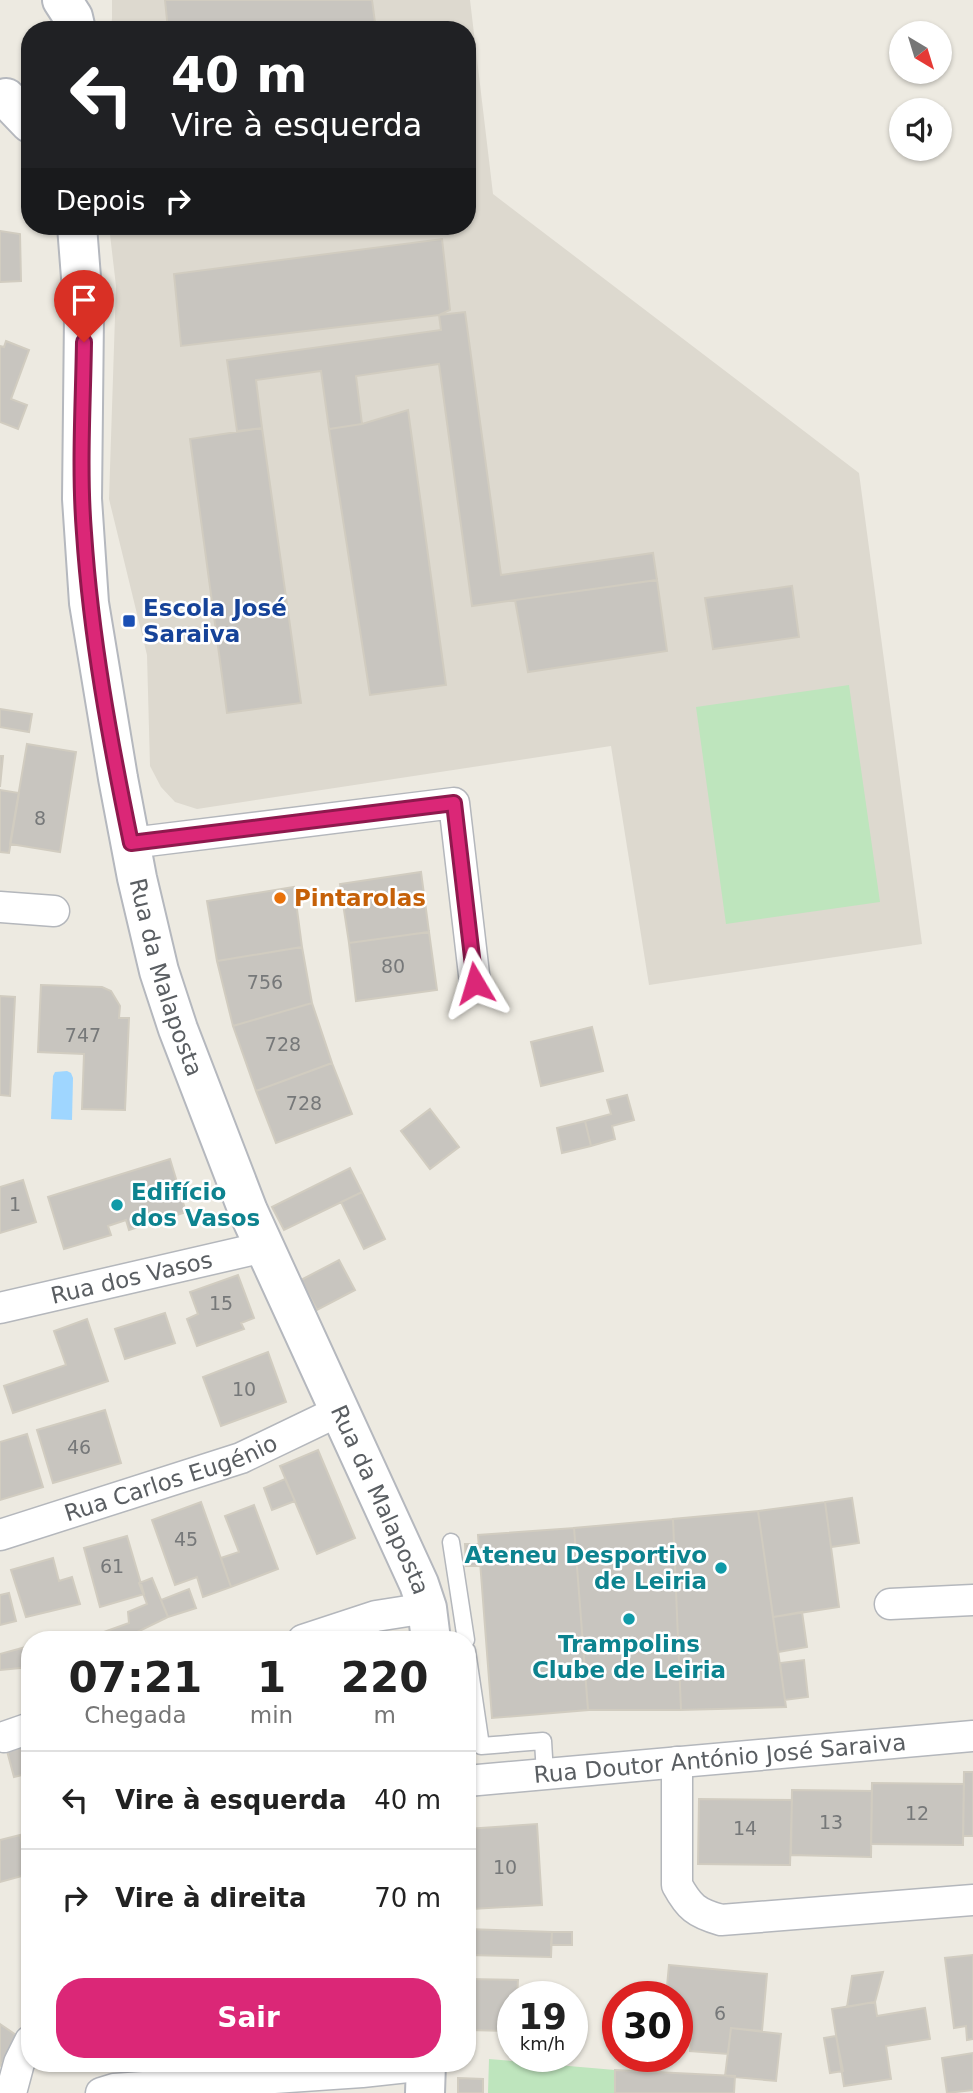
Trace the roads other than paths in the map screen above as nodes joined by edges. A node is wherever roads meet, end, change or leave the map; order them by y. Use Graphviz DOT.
graph roads {
  1 [pos="78,235"];
  2 [pos="131,843"];
  3 [pos="0,907"];
  4 [pos="54,911"];
  5 [pos="475,983"];
  6 [pos="264,1247"];
  7 [pos="0,1308"];
  8 [pos="339,1411"];
  9 [pos="0,1535"];
  10 [pos="451,1542"];
  11 [pos="435,1597"];
  12 [pos="973,1600"];
  13 [pos="890,1604"];
  14 [pos="330,1631"];
  15 [pos="460,1631"];
  16 [pos="476,1717"];
  17 [pos="973,1736"];
  18 [pos="677,1762"];
  19 [pos="545,1774"];
  20 [pos="476,1780"];
  21 [pos="973,1900"];
  22 [pos="21,2059"];
  23 [pos="425,2074"];
  24 [pos="11,2093"];
  25 [pos="101,2093"];
  1 -- 2 [label="street, Rua da Malaposta"];
  2 -- 5 [label="street"];
  2 -- 6 [label="street, Rua da Malaposta"];
  3 -- 4 [label="street"];
  6 -- 7 [label="street, Rua dos Vasos"];
  6 -- 8 [label="street, Rua da Malaposta"];
  8 -- 9 [label="street, Rua Carlos Eugénio"];
  8 -- 11 [label="street, Rua da Malaposta"];
  10 -- 11 [label="lane"];
  11 -- 14 [label="street"];
  11 -- 15 [label="lane"];
  12 -- 13 [label="street"];
  16 -- 19 [label="lane"];
  17 -- 18 [label="street, Rua Doutor António José Saraiva"];
  18 -- 19 [label="street, Rua Doutor António José Saraiva"];
  18 -- 21 [label="street"];
  19 -- 20 [label="street, Rua Doutor António José Saraiva"];
  22 -- 24 [label="street"];
  23 -- 25 [label="street"];
}
